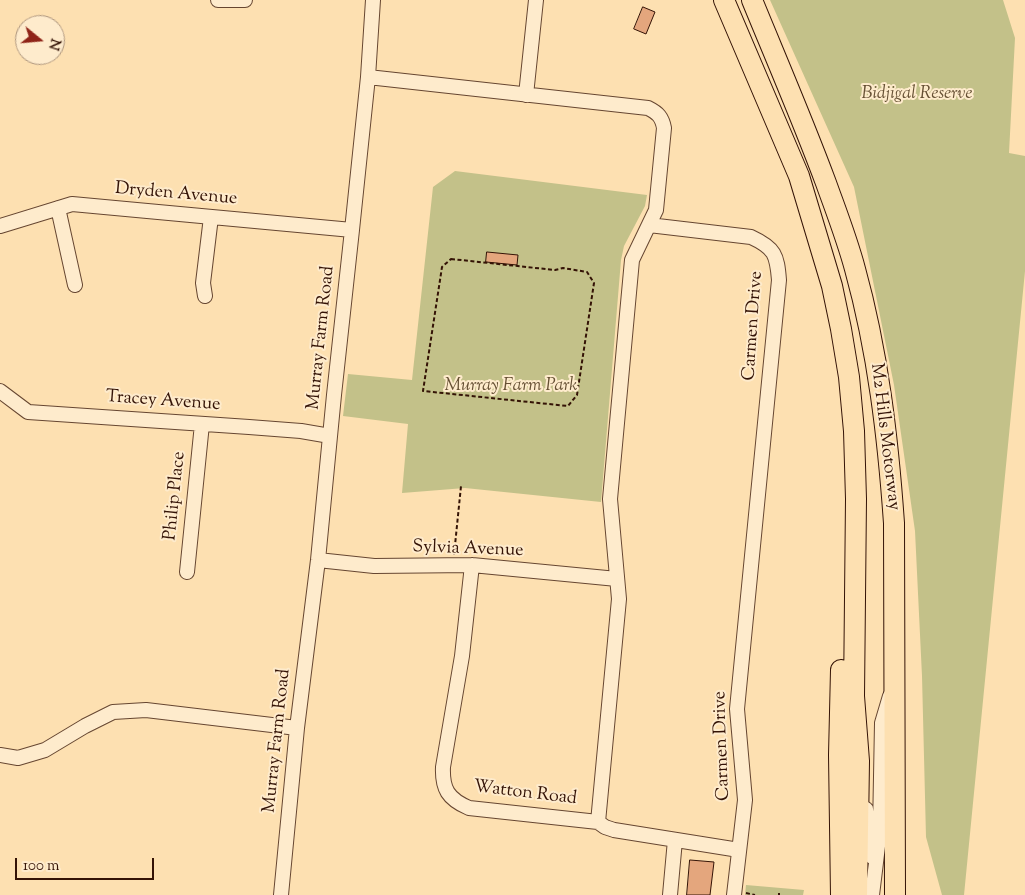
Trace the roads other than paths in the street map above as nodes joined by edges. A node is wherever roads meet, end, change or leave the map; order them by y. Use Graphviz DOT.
graph roads {
  1 [pos="219,0"];
  2 [pos="245,0"];
  3 [pos="373,0"];
  4 [pos="536,0"];
  5 [pos="724,0"];
  6 [pos="752,0"];
  7 [pos="368,77"];
  8 [pos="526,95"];
  9 [pos="58,208"];
  10 [pos="211,217"];
  11 [pos="649,225"];
  12 [pos="0,226"];
  13 [pos="352,230"];
  14 [pos="75,285"];
  15 [pos="205,296"];
  16 [pos="0,391"];
  17 [pos="202,424"];
  18 [pos="854,431"];
  19 [pos="330,436"];
  20 [pos="318,560"];
  21 [pos="472,565"];
  22 [pos="187,572"];
  23 [pos="895,576"];
  24 [pos="617,579"];
  25 [pos="894,680"];
  26 [pos="854,696"];
  27 [pos="297,728"];
  28 [pos="0,755"];
  29 [pos="598,822"];
  30 [pos="675,840"];
  31 [pos="739,850"];
  32 [pos="874,876"];
  33 [pos="739,894"];
  34 [pos="281,895"];
  35 [pos="670,895"];
  36 [pos="841,895"];
  37 [pos="857,895"];
  38 [pos="872,895"];
  39 [pos="877,895"];
  40 [pos="895,895"];
  41 [pos="907,895"];
  1 -- 2 [label="street"];
  3 -- 7 [label="street, Murray Farm Road"];
  4 -- 8 [label="street"];
  5 -- 18 [label="highway, M2 Hills Motorway"];
  6 -- 23 [label="highway, M2 Hills Motorway"];
  7 -- 8 [label="street"];
  7 -- 13 [label="street, Murray Farm Road"];
  8 -- 11 [label="street"];
  9 -- 10 [label="street, Dryden Avenue"];
  9 -- 12 [label="street, Dryden Avenue"];
  9 -- 14 [label="street"];
  10 -- 13 [label="street, Dryden Avenue"];
  10 -- 15 [label="street"];
  11 -- 24 [label="street"];
  11 -- 31 [label="street, Carmen Drive"];
  13 -- 19 [label="street, Murray Farm Road"];
  16 -- 17 [label="street, Tracey Avenue"];
  17 -- 19 [label="street, Tracey Avenue"];
  17 -- 22 [label="street, Philip Place"];
  18 -- 26 [label="highway, M2 Hills Motorway"];
  18 -- 36 [label="highway, M2 Hills Motorway"];
  19 -- 20 [label="street, Murray Farm Road"];
  20 -- 21 [label="street, Sylvia Avenue"];
  20 -- 27 [label="street, Murray Farm Road"];
  21 -- 24 [label="street, Sylvia Avenue"];
  21 -- 29 [label="street, Watton Road"];
  23 -- 25 [label="highway, M2 Hills Motorway"];
  23 -- 41 [label="highway"];
  24 -- 29 [label="street"];
  25 -- 32 [label="street"];
  25 -- 40 [label="highway, M2 Hills Motorway"];
  26 -- 32 [label="street"];
  26 -- 37 [label="highway, M2 Hills Motorway"];
  27 -- 28 [label="street"];
  27 -- 34 [label="street, Murray Farm Road"];
  29 -- 30 [label="street, Watton Road"];
  30 -- 31 [label="street, Watton Road"];
  30 -- 35 [label="street"];
  31 -- 33 [label="street, Carmen Drive"];
  32 -- 38 [label="street"];
  32 -- 39 [label="street"];
}
